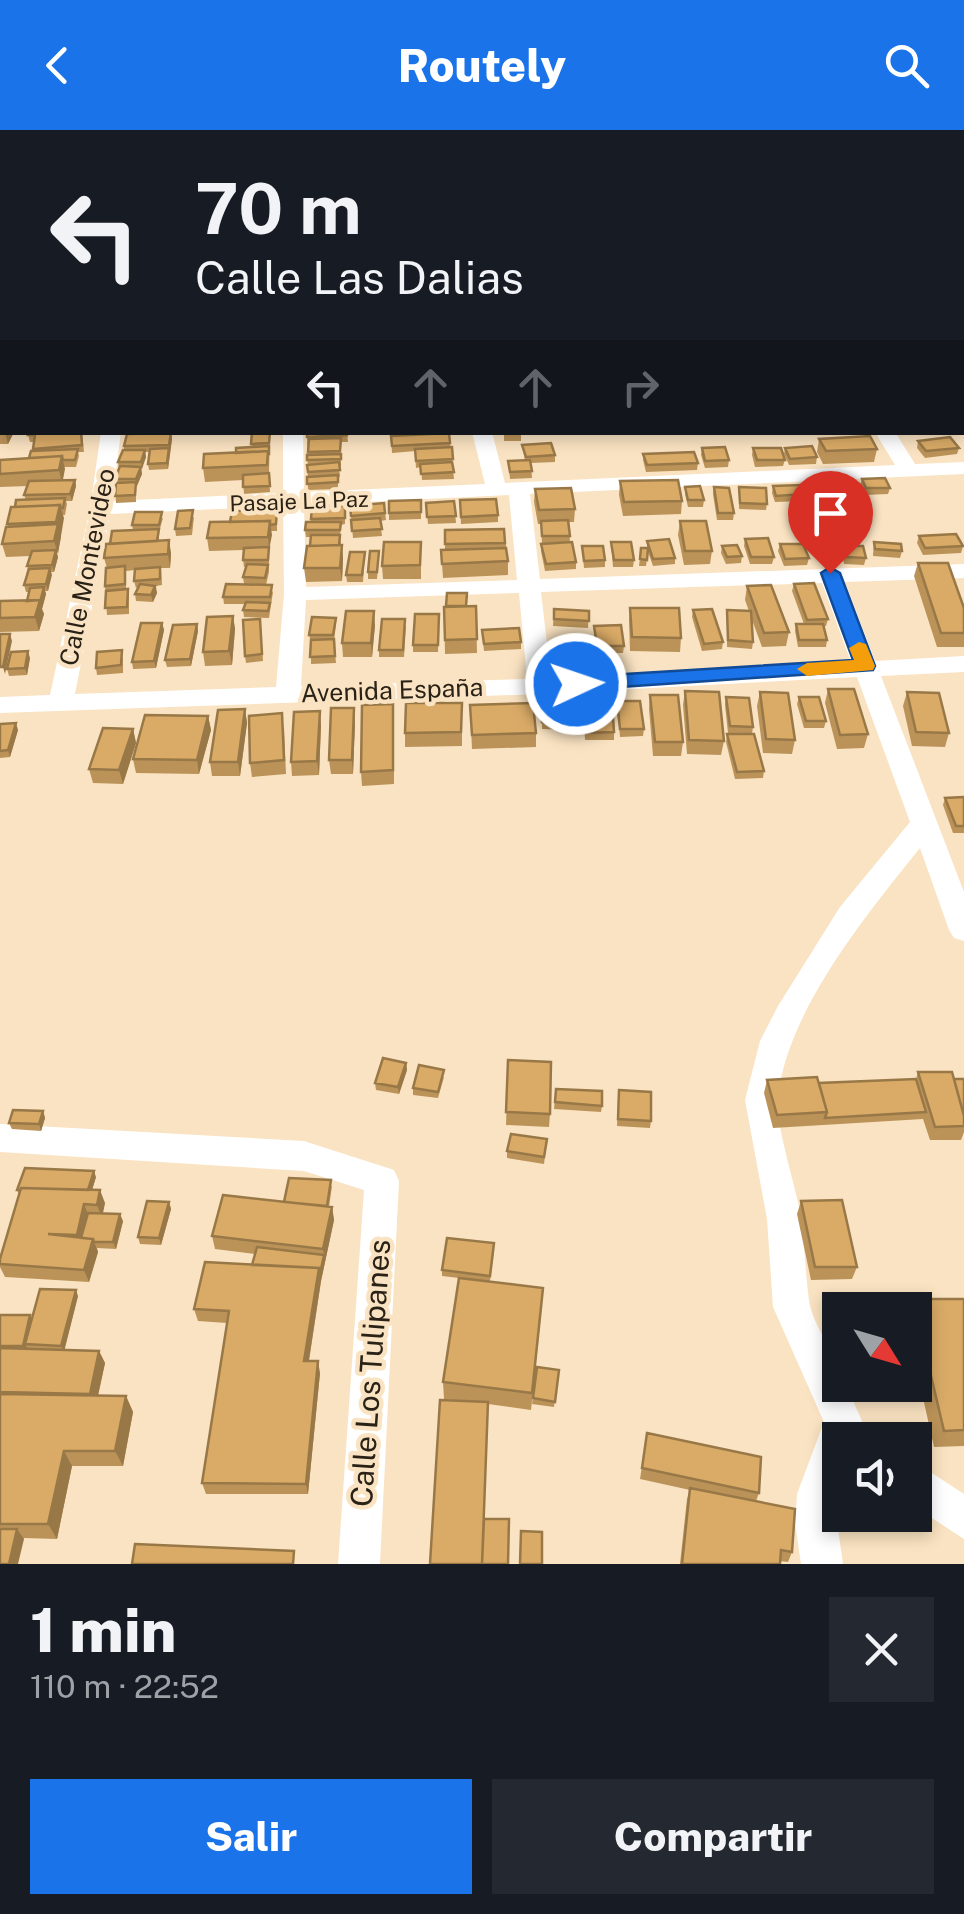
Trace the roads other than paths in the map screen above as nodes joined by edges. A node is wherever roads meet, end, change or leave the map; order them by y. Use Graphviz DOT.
graph roads {
  1 [pos="110,435"];
  2 [pos="294,435"];
  3 [pos="483,435"];
  4 [pos="887,435"];
  5 [pos="964,468"];
  6 [pos="908,470"];
  7 [pos="508,492"];
  8 [pos="293,502"];
  9 [pos="101,508"];
  10 [pos="964,571"];
  11 [pos="830,573"];
  12 [pos="532,584"];
  13 [pos="295,594"];
  14 [pos="964,664"];
  15 [pos="866,666"];
  16 [pos="540,686"];
  17 [pos="288,694"];
  18 [pos="61,702"];
  19 [pos="0,704"];
  20 [pos="923,825"];
  21 [pos="950,860"];
  22 [pos="964,930"];
  23 [pos="0,1138"];
  24 [pos="845,1422"];
  25 [pos="822,1479"];
  26 [pos="932,1495"];
  27 [pos="964,1519"];
  28 [pos="358,1564"];
  29 [pos="822,1564"];
  1 -- 9 [label="street, Calle Montevideo"];
  2 -- 8 [label="street"];
  3 -- 7 [label="street"];
  4 -- 6 [label="street"];
  5 -- 6 [label="street, Pasaje La Paz"];
  6 -- 7 [label="street, Pasaje La Paz"];
  7 -- 8 [label="street, Pasaje La Paz"];
  7 -- 12 [label="street"];
  8 -- 9 [label="street, Pasaje La Paz"];
  8 -- 13 [label="street"];
  9 -- 18 [label="street, Calle Montevideo"];
  10 -- 11 [label="street"];
  11 -- 12 [label="street"];
  11 -- 15 [label="street"];
  12 -- 13 [label="street"];
  12 -- 16 [label="street"];
  13 -- 17 [label="street"];
  14 -- 15 [label="street, Avenida España"];
  15 -- 16 [label="street, Avenida España"];
  15 -- 20 [label="street"];
  16 -- 17 [label="street, Avenida España"];
  17 -- 18 [label="street, Avenida España"];
  18 -- 19 [label="street, Avenida España"];
  20 -- 21 [label="street"];
  20 -- 24 [label="street"];
  21 -- 22 [label="street"];
  23 -- 28 [label="street, Calle Los Tulipanes"];
  25 -- 29 [label="street"];
  26 -- 27 [label="street"];
}
